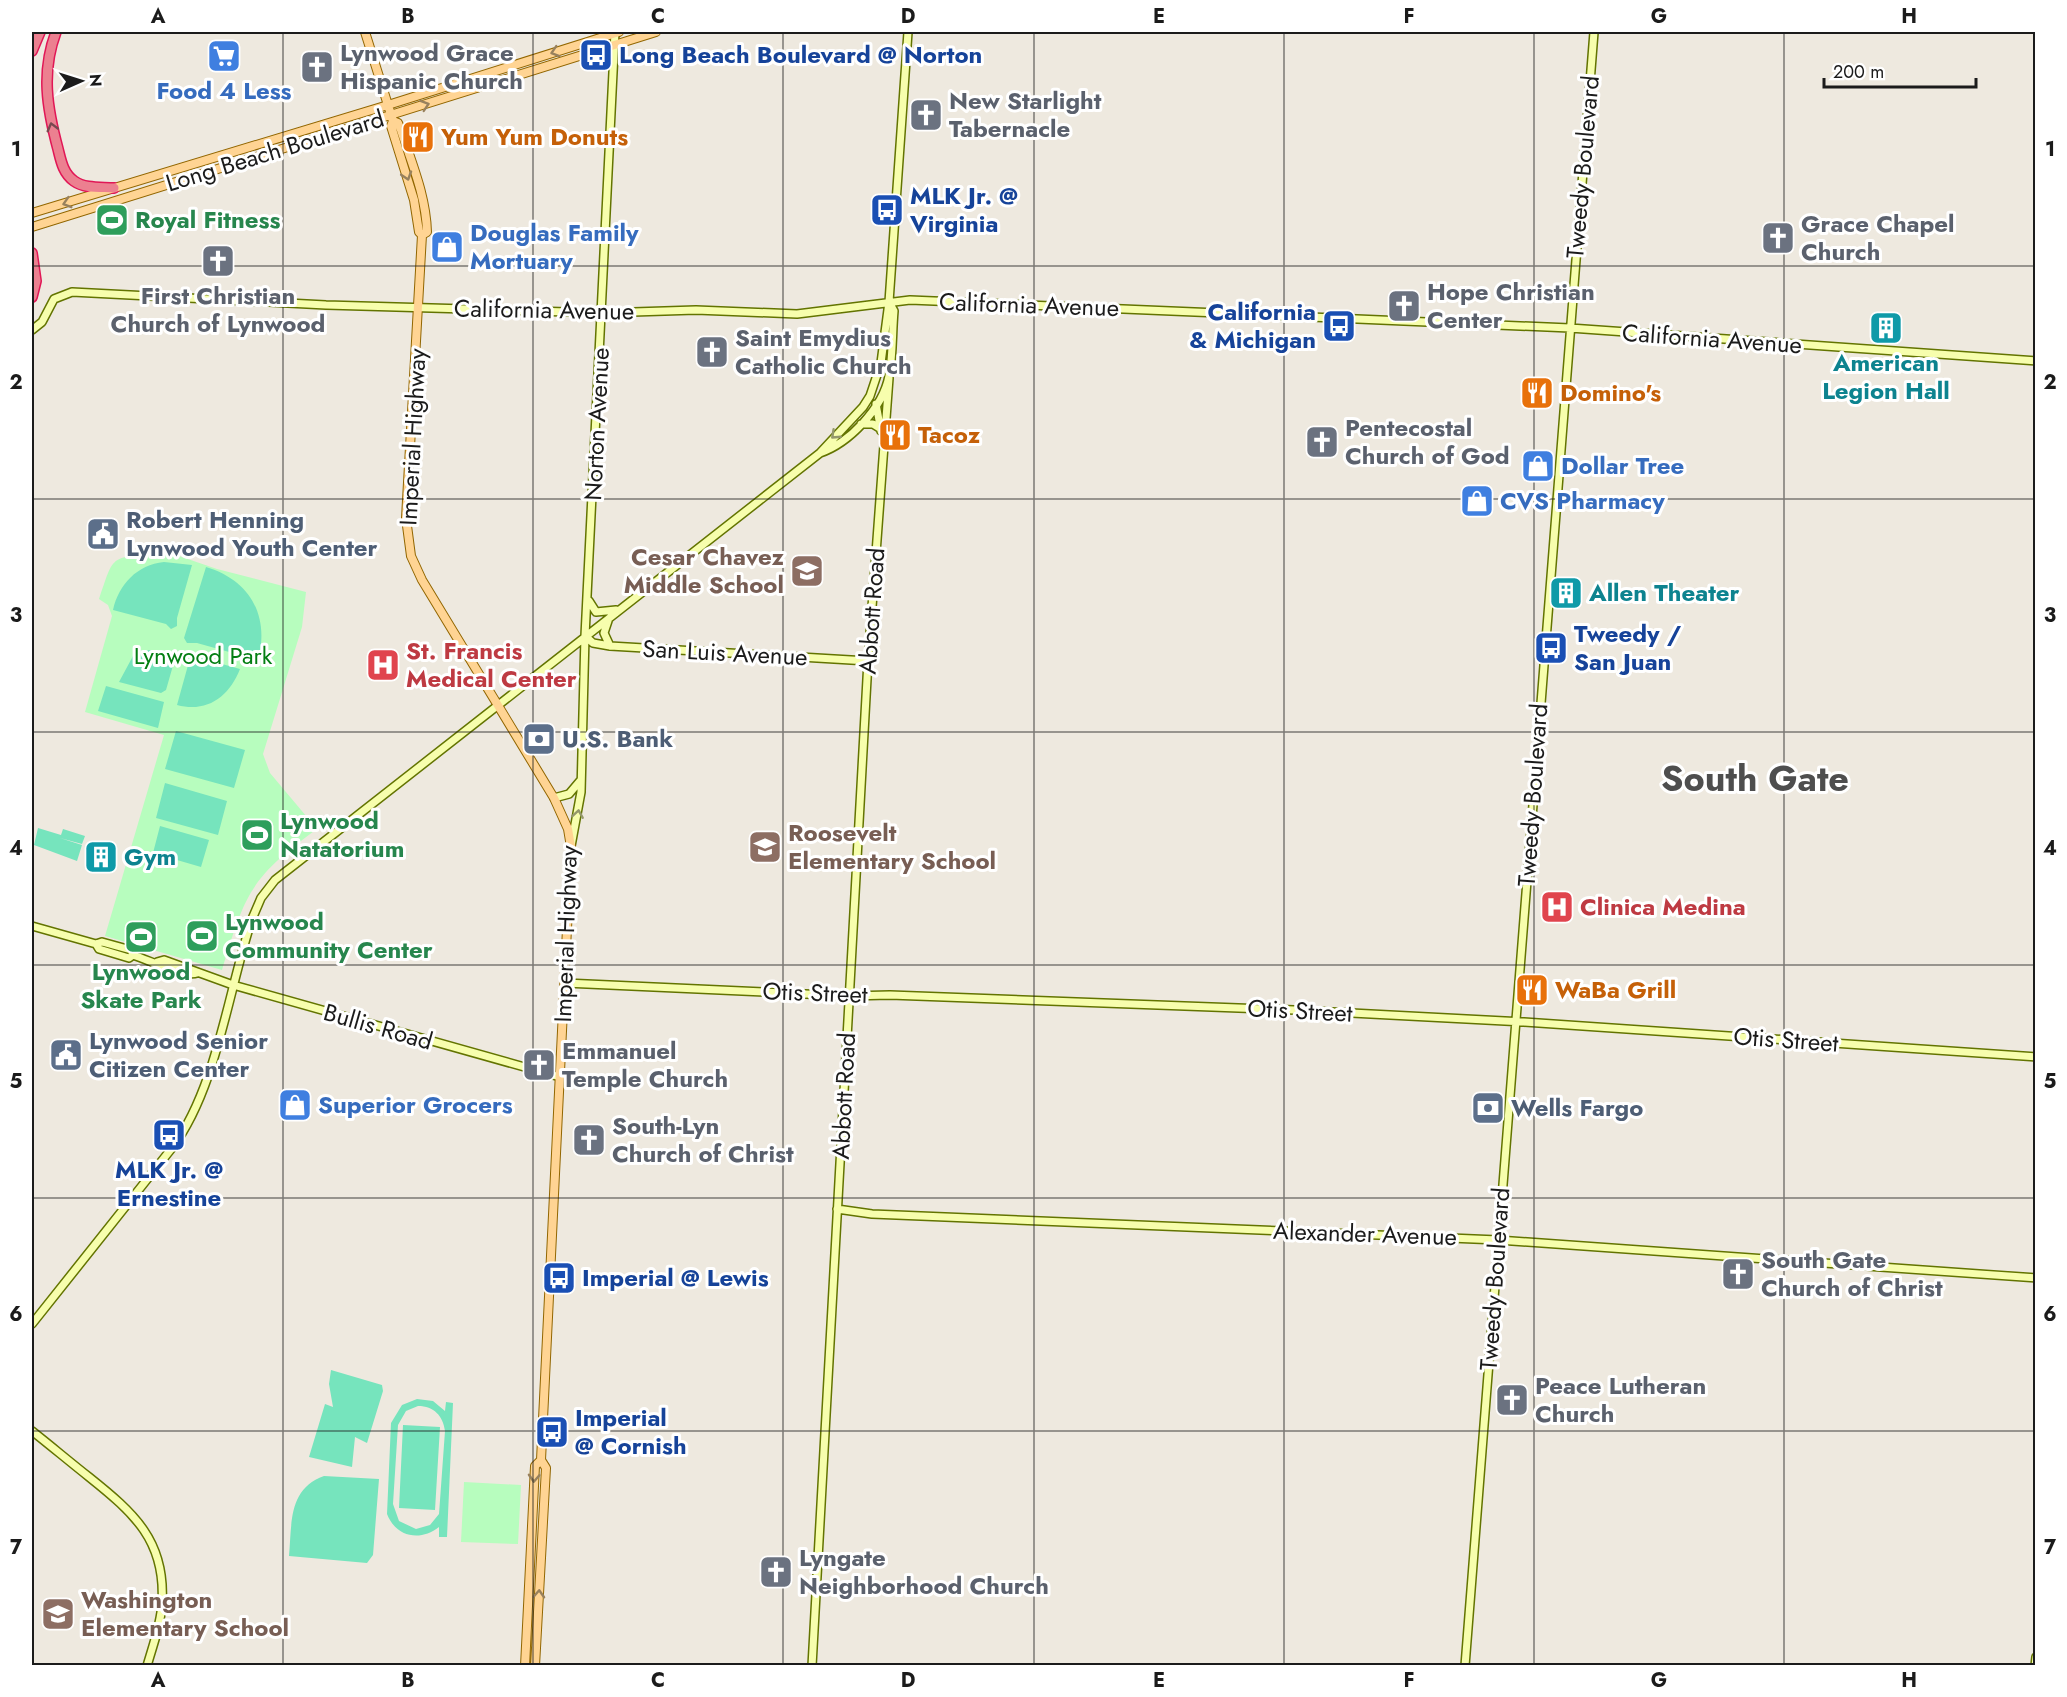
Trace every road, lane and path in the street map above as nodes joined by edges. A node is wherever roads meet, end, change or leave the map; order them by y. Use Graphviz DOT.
graph roads {
  1 [pos="40,32"];
  2 [pos="56,32"];
  3 [pos="365,32"];
  4 [pos="617,32"];
  5 [pos="652,32"];
  6 [pos="908,32"];
  7 [pos="1594,32"];
  8 [pos="615,45"];
  9 [pos="32,51"];
  10 [pos="388,105"];
  11 [pos="392,118"];
  12 [pos="114,188"];
  13 [pos="32,213"];
  14 [pos="32,226"];
  15 [pos="32,253"];
  16 [pos="32,297"];
  17 [pos="889,302"];
  18 [pos="419,308"];
  19 [pos="602,313"];
  20 [pos="1570,328"];
  21 [pos="32,330"];
  22 [pos="2036,362"];
  23 [pos="889,378"];
  24 [pos="870,396"];
  25 [pos="877,404"];
  26 [pos="861,424"];
  27 [pos="881,429"];
  28 [pos="819,453"];
  29 [pos="882,454"];
  30 [pos="588,586"];
  31 [pos="621,609"];
  32 [pos="609,618"];
  33 [pos="585,636"];
  34 [pos="610,646"];
  35 [pos="868,661"];
  36 [pos="496,705"];
  37 [pos="580,781"];
  38 [pos="554,798"];
  39 [pos="571,847"];
  40 [pos="32,926"];
  41 [pos="564,983"];
  42 [pos="233,985"];
  43 [pos="849,996"];
  44 [pos="1516,1022"];
  45 [pos="2036,1058"];
  46 [pos="560,1077"];
  47 [pos="837,1209"];
  48 [pos="1498,1240"];
  49 [pos="2036,1278"];
  50 [pos="32,1324"];
  51 [pos="32,1431"];
  52 [pos="541,1460"];
  53 [pos="2036,1657"];
  54 [pos="147,1665"];
  55 [pos="525,1665"];
  56 [pos="535,1665"];
  57 [pos="812,1665"];
  58 [pos="1466,1665"];
  59 [pos="2035,1665"];
  1 -- 9 [label="highway"];
  12 -- 2 [label="highway, one-way"];
  3 -- 10 [label="main road, Imperial Highway"];
  4 -- 8 [label="main road, Norton Avenue"];
  4 -- 10 [label="main road, Long Beach Boulevard, one-way"];
  5 -- 8 [label="main road, Long Beach Boulevard"];
  6 -- 17 [label="main road"];
  7 -- 20 [label="main road, Tweedy Boulevard"];
  11 -- 8 [label="main road, Long Beach Boulevard, one-way"];
  8 -- 19 [label="main road, Norton Avenue"];
  10 -- 11 [label="main road, Imperial Highway"];
  10 -- 12 [label="main road, Long Beach Boulevard"];
  11 -- 14 [label="main road, Long Beach Boulevard"];
  11 -- 18 [label="main road, Imperial Highway"];
  12 -- 13 [label="main road, Long Beach Boulevard, one-way"];
  15 -- 16 [label="highway"];
  17 -- 19 [label="main road, California Avenue"];
  17 -- 20 [label="main road, California Avenue"];
  17 -- 23 [label="main road, Abbott Road"];
  17 -- 24 [label="main road"];
  18 -- 19 [label="main road, California Avenue"];
  18 -- 21 [label="main road, California Avenue"];
  18 -- 36 [label="main road, Imperial Highway"];
  19 -- 30 [label="main road, Norton Avenue"];
  20 -- 22 [label="main road, California Avenue"];
  20 -- 44 [label="main road, Tweedy Boulevard"];
  23 -- 25 [label="main road"];
  23 -- 29 [label="main road, Abbott Road"];
  24 -- 25 [label="main road"];
  24 -- 28 [label="main road, one-way"];
  25 -- 26 [label="main road"];
  25 -- 27 [label="main road, Abbott Road"];
  26 -- 27 [label="main road"];
  26 -- 28 [label="main road"];
  27 -- 29 [label="main road, Abbott Road"];
  28 -- 31 [label="main road"];
  29 -- 35 [label="main road, Abbott Road"];
  30 -- 31 [label="main road"];
  30 -- 33 [label="main road, Norton Avenue"];
  31 -- 32 [label="main road"];
  32 -- 33 [label="main road"];
  32 -- 34 [label="main road"];
  33 -- 34 [label="main road, San Luis Avenue"];
  33 -- 36 [label="main road"];
  33 -- 37 [label="main road, Norton Avenue"];
  34 -- 35 [label="main road, San Luis Avenue"];
  35 -- 43 [label="main road, Abbott Road"];
  36 -- 38 [label="main road, Imperial Highway"];
  36 -- 42 [label="main road"];
  37 -- 38 [label="main road"];
  39 -- 37 [label="main road, Norton Avenue, one-way"];
  38 -- 39 [label="main road, Imperial Highway"];
  39 -- 41 [label="main road, Imperial Highway"];
  40 -- 42 [label="main road, Bullis Road"];
  41 -- 43 [label="main road, Otis Street"];
  41 -- 46 [label="main road, Imperial Highway"];
  42 -- 46 [label="main road, Bullis Road"];
  42 -- 50 [label="main road"];
  43 -- 44 [label="main road, Otis Street"];
  43 -- 47 [label="main road, Abbott Road"];
  44 -- 45 [label="main road, Otis Street"];
  44 -- 48 [label="main road, Tweedy Boulevard"];
  46 -- 52 [label="main road, Imperial Highway"];
  47 -- 48 [label="main road, Alexander Avenue"];
  47 -- 57 [label="main road, Abbott Road"];
  48 -- 49 [label="main road, Alexander Avenue"];
  48 -- 58 [label="main road, Tweedy Boulevard"];
  51 -- 54 [label="main road"];
  52 -- 55 [label="main road, Imperial Highway, one-way"];
  56 -- 52 [label="main road, Imperial Highway, one-way"];
  53 -- 59 [label="main road"];
}
